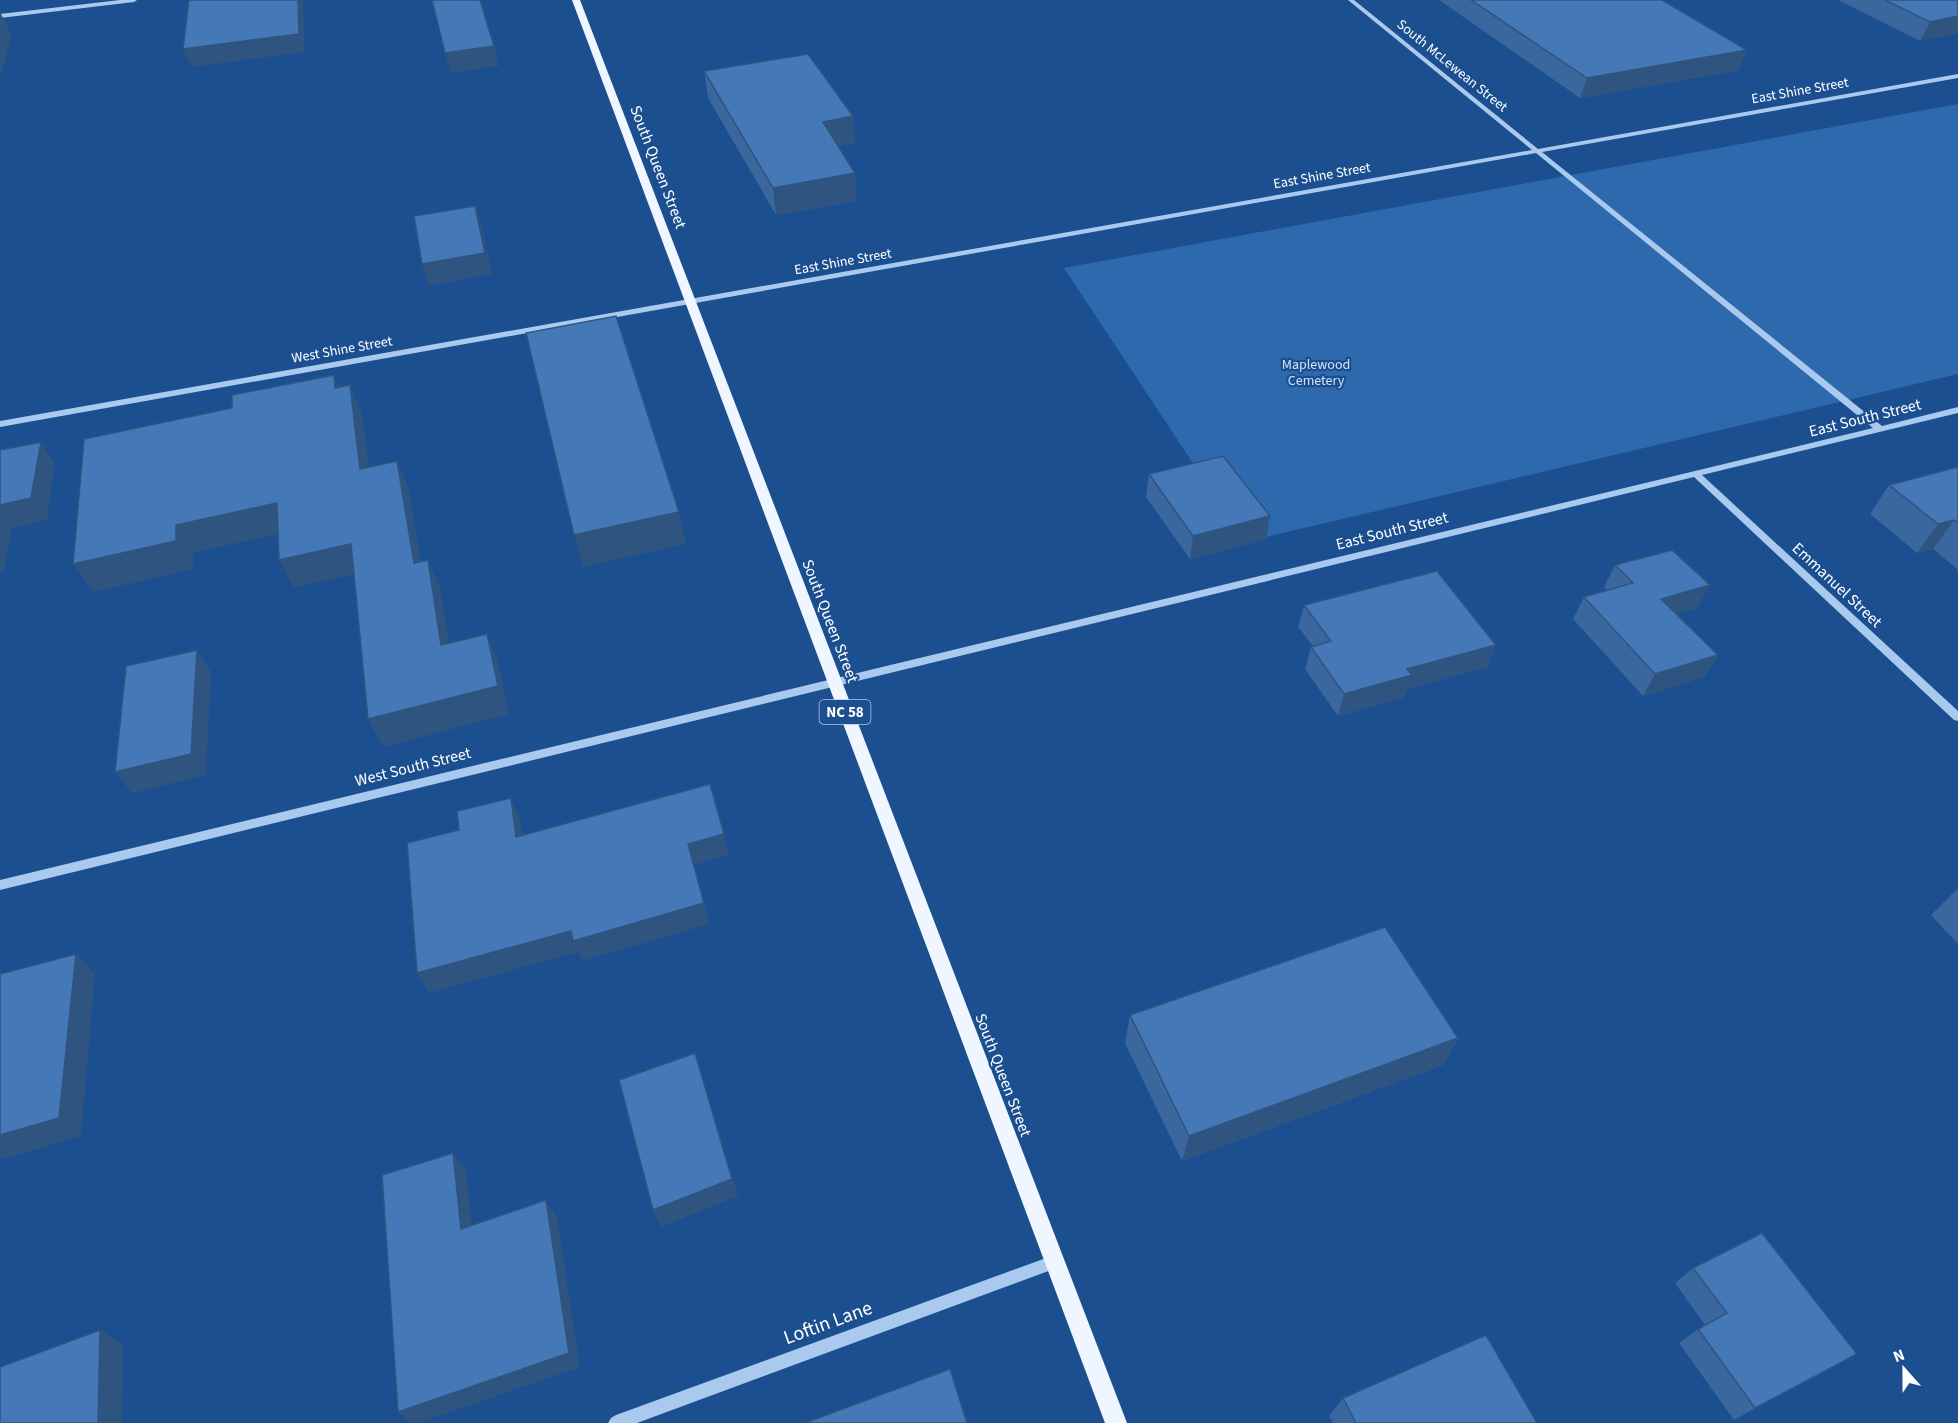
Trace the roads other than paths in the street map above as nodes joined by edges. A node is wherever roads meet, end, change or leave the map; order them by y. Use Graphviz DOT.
graph roads {
  1 [pos="134,0"];
  2 [pos="576,0"];
  3 [pos="1351,0"];
  4 [pos="0,16"];
  5 [pos="1958,76"];
  6 [pos="1539,150"];
  7 [pos="689,301"];
  8 [pos="1958,410"];
  9 [pos="0,424"];
  10 [pos="1880,429"];
  11 [pos="1696,474"];
  12 [pos="833,681"];
  13 [pos="1958,717"];
  14 [pos="0,885"];
  15 [pos="1054,1262"];
  16 [pos="616,1423"];
  17 [pos="1116,1423"];
  1 -- 4 [label="street"];
  2 -- 7 [label="main road, South Queen Street / NC 58"];
  3 -- 6 [label="street, South McLewean Street"];
  5 -- 6 [label="street, East Shine Street"];
  6 -- 7 [label="street, East Shine Street"];
  6 -- 10 [label="street, South McLewean Street"];
  7 -- 9 [label="street, West Shine Street"];
  7 -- 12 [label="main road, South Queen Street / NC 58"];
  8 -- 10 [label="street, East South Street"];
  10 -- 11 [label="street, East South Street"];
  11 -- 12 [label="street, East South Street"];
  11 -- 13 [label="street, Emmanuel Street"];
  12 -- 14 [label="street, West South Street"];
  12 -- 15 [label="main road, South Queen Street / NC 58"];
  15 -- 16 [label="street, Loftin Lane"];
  15 -- 17 [label="main road, South Queen Street / NC 58"];
}
